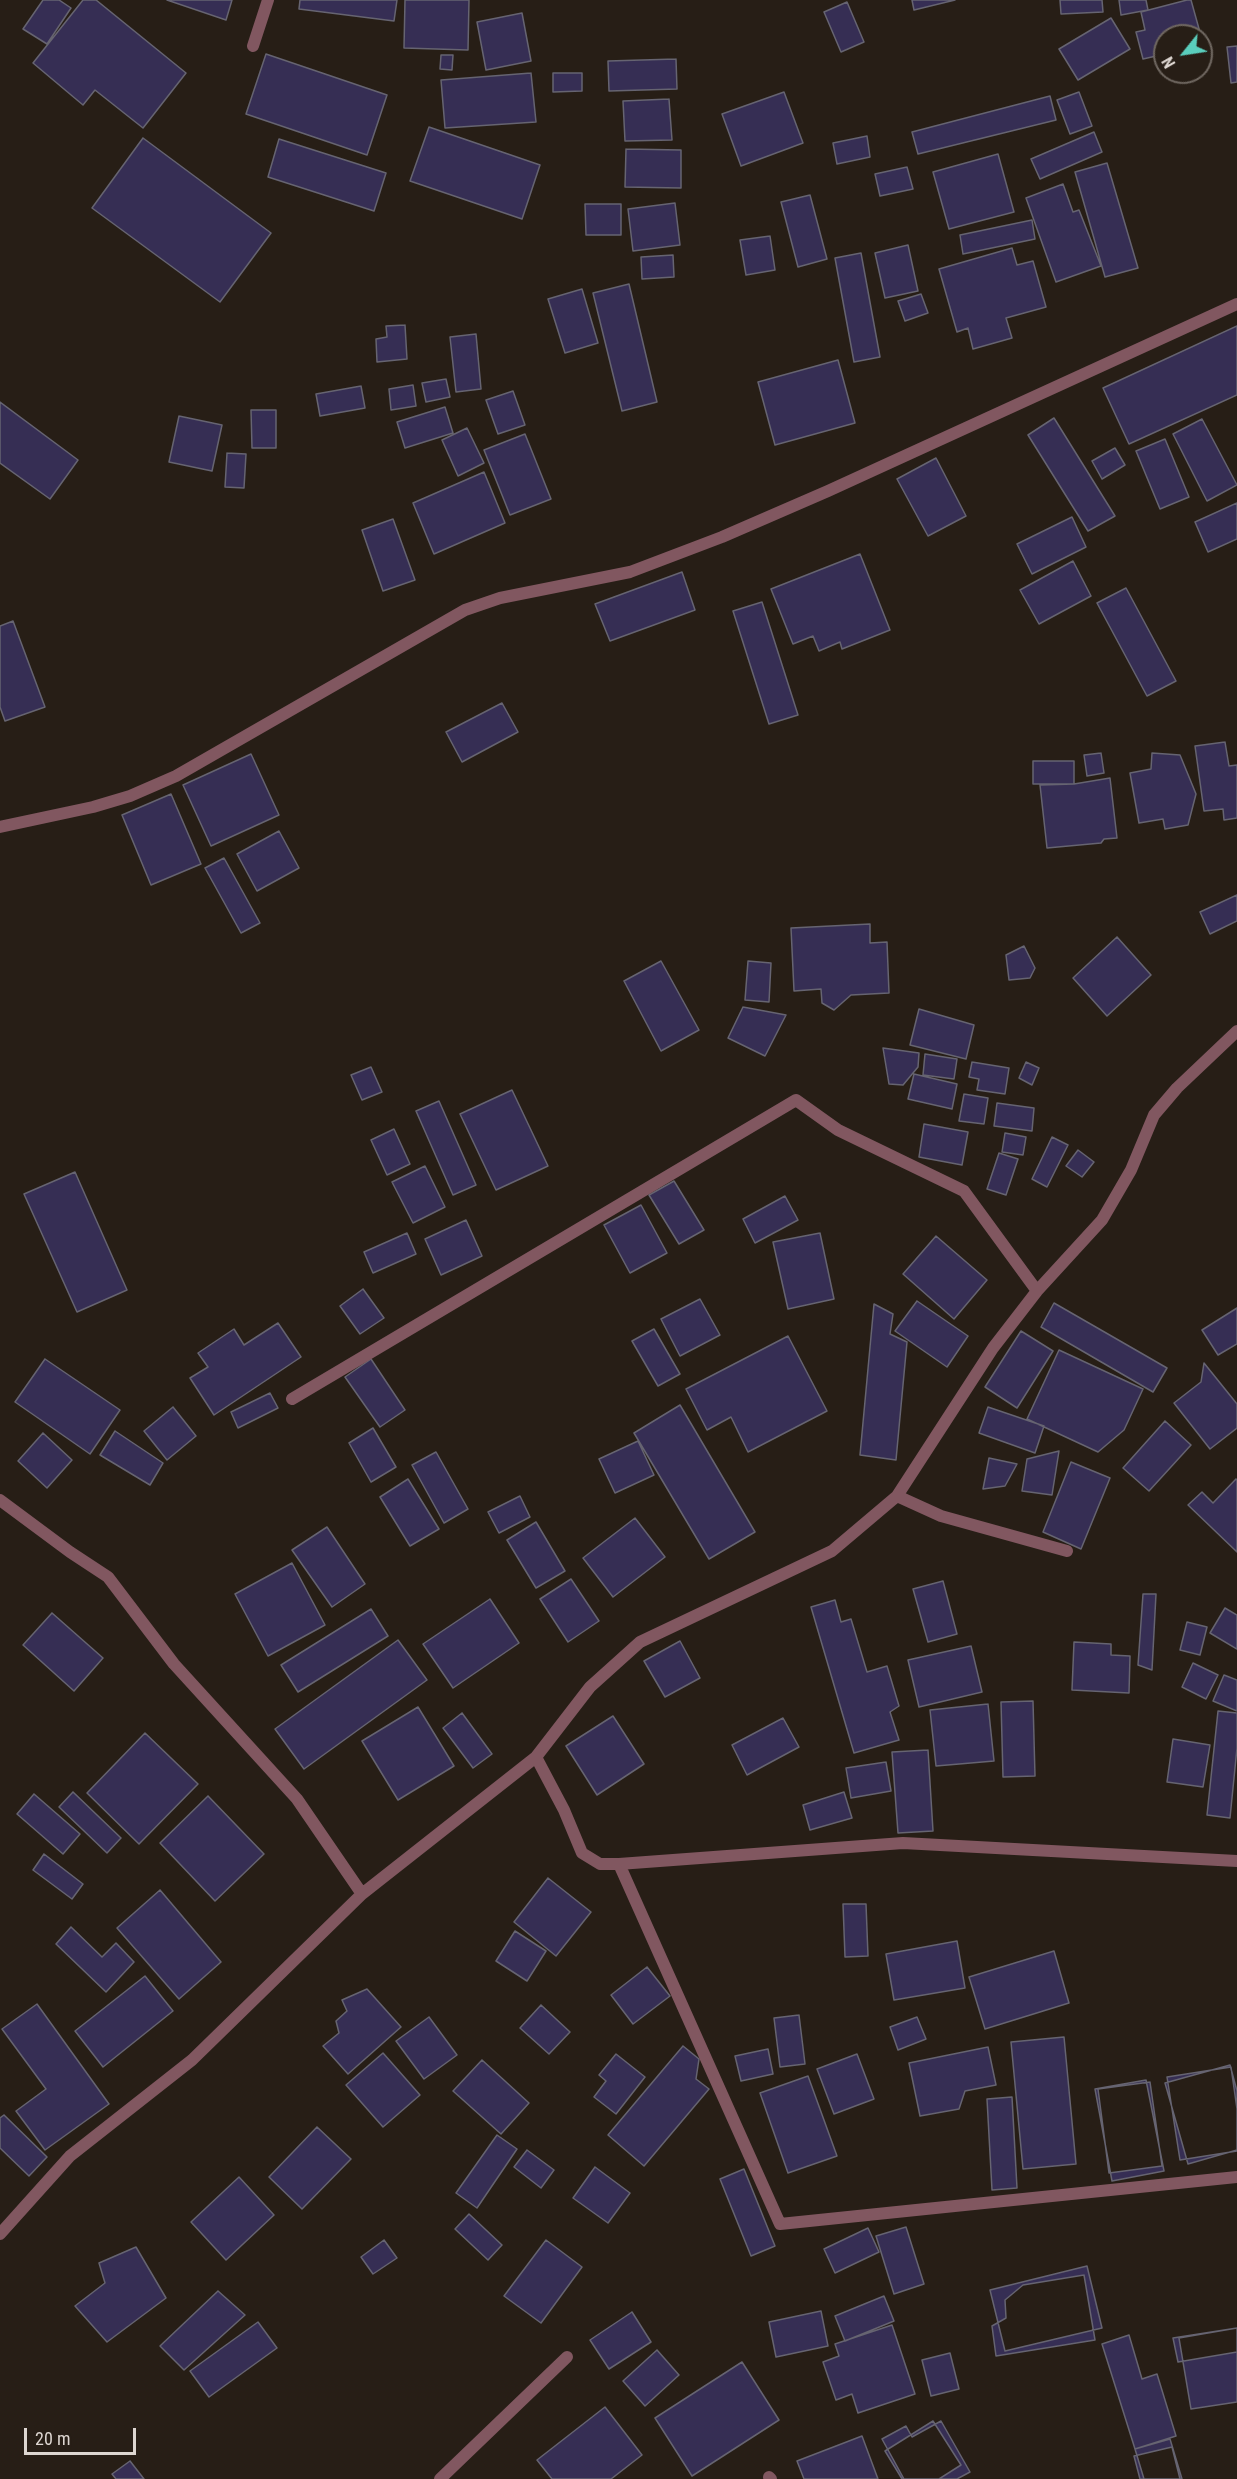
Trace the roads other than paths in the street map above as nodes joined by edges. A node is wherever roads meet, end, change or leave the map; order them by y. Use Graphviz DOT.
graph roads {
  1 [pos="268,0"];
  2 [pos="253,46"];
  3 [pos="1237,304"];
  4 [pos="0,827"];
  5 [pos="1237,1031"];
  6 [pos="1037,1291"];
  7 [pos="292,1399"];
  8 [pos="897,1496"];
  9 [pos="0,1500"];
  10 [pos="1067,1551"];
  11 [pos="536,1757"];
  12 [pos="1237,1861"];
  13 [pos="619,1864"];
  14 [pos="362,1894"];
  15 [pos="1237,2177"];
  16 [pos="0,2234"];
  17 [pos="567,2357"];
  18 [pos="440,2479"];
  1 -- 2 [label="street"];
  3 -- 4 [label="street"];
  5 -- 6 [label="street"];
  6 -- 7 [label="street"];
  6 -- 8 [label="street"];
  8 -- 10 [label="street"];
  8 -- 11 [label="street"];
  9 -- 14 [label="street"];
  11 -- 13 [label="street"];
  11 -- 14 [label="street"];
  12 -- 13 [label="street"];
  13 -- 15 [label="street"];
  14 -- 16 [label="street"];
  17 -- 18 [label="street"];
}
